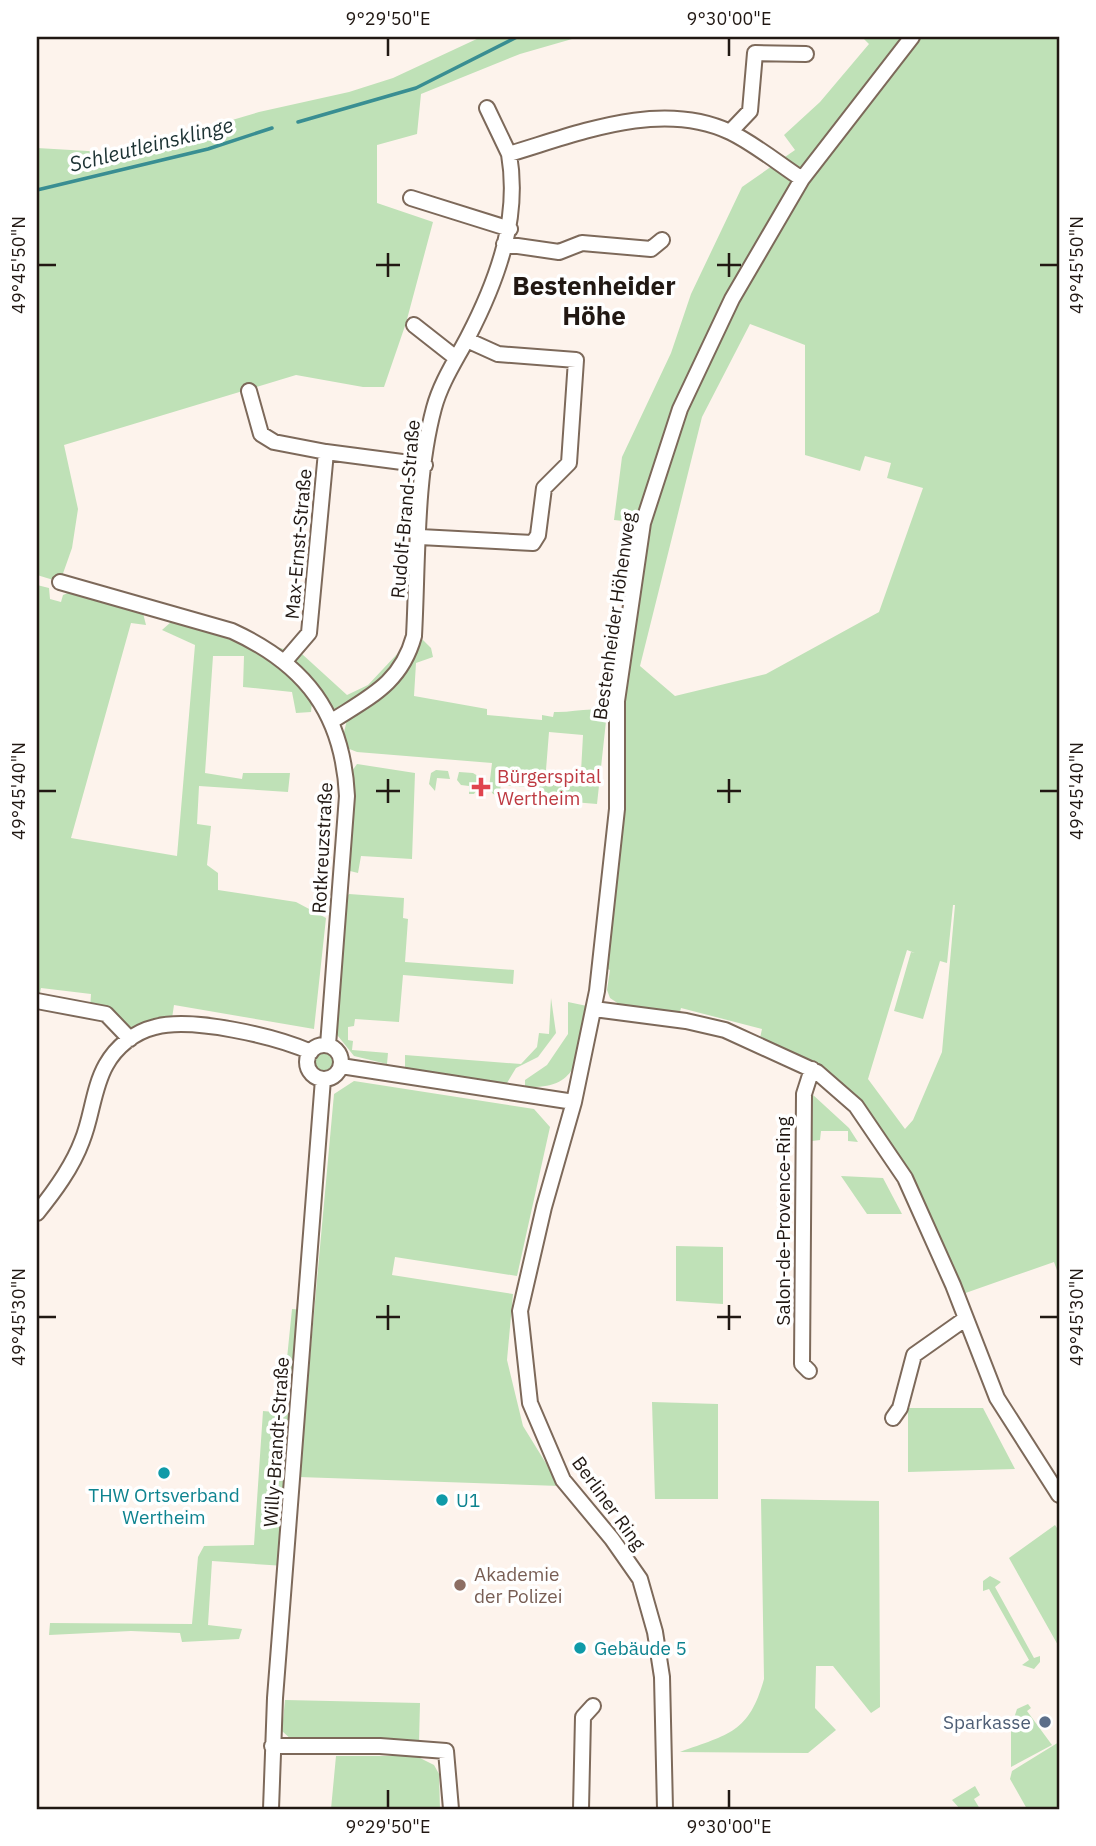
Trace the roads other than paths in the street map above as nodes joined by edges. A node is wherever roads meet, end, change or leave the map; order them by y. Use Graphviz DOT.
graph roads {
  1 [pos="912,37"];
  2 [pos="806,54"];
  3 [pos="486,108"];
  4 [pos="730,132"];
  5 [pos="509,154"];
  6 [pos="802,179"];
  7 [pos="411,198"];
  8 [pos="510,229"];
  9 [pos="662,240"];
  10 [pos="505,244"];
  11 [pos="414,325"];
  12 [pos="467,340"];
  13 [pos="456,358"];
  14 [pos="249,391"];
  15 [pos="326,452"];
  16 [pos="425,465"];
  17 [pos="420,537"];
  18 [pos="60,582"];
  19 [pos="285,661"];
  20 [pos="332,721"];
  21 [pos="37,1001"];
  22 [pos="594,1009"];
  23 [pos="130,1039"];
  24 [pos="328,1045"];
  25 [pos="310,1052"];
  26 [pos="341,1066"];
  27 [pos="811,1069"];
  28 [pos="323,1079"];
  29 [pos="574,1102"];
  30 [pos="37,1213"];
  31 [pos="965,1319"];
  32 [pos="809,1371"];
  33 [pos="893,1418"];
  34 [pos="1059,1495"];
  35 [pos="593,1706"];
  36 [pos="272,1745"];
  37 [pos="271,1809"];
  38 [pos="451,1809"];
  39 [pos="581,1809"];
  40 [pos="665,1809"];
  1 -- 6 [label="street, Bestenheider Höhenweg"];
  2 -- 4 [label="street"];
  3 -- 5 [label="street, Rudolf-Brand-Straße"];
  4 -- 5 [label="street"];
  4 -- 6 [label="street"];
  5 -- 8 [label="street, Rudolf-Brand-Straße"];
  6 -- 22 [label="street, Bestenheider Höhenweg"];
  7 -- 8 [label="street"];
  8 -- 10 [label="street, Rudolf-Brand-Straße"];
  9 -- 10 [label="street"];
  10 -- 12 [label="street, Rudolf-Brand-Straße"];
  11 -- 13 [label="street"];
  12 -- 13 [label="street, Rudolf-Brand-Straße"];
  12 -- 17 [label="street"];
  13 -- 16 [label="street, Rudolf-Brand-Straße"];
  14 -- 15 [label="street, Max-Ernst-Straße"];
  15 -- 16 [label="street"];
  15 -- 19 [label="street, Max-Ernst-Straße"];
  16 -- 17 [label="street, Rudolf-Brand-Straße"];
  17 -- 20 [label="street, Rudolf-Brand-Straße"];
  18 -- 19 [label="street, Rotkreuzstraße"];
  19 -- 20 [label="street, Rotkreuzstraße"];
  20 -- 24 [label="street, Rotkreuzstraße"];
  21 -- 23 [label="street"];
  22 -- 27 [label="street"];
  22 -- 29 [label="street, Bestenheider Höhenweg"];
  23 -- 25 [label="street"];
  23 -- 30 [label="street"];
  24 -- 25 [label="street"];
  24 -- 26 [label="street"];
  25 -- 28 [label="street"];
  26 -- 28 [label="street"];
  26 -- 29 [label="street"];
  27 -- 31 [label="street"];
  27 -- 32 [label="street, Salon-de-Provence-Ring"];
  28 -- 36 [label="street, Willy-Brandt-Straße"];
  29 -- 40 [label="street, Berliner Ring"];
  31 -- 33 [label="street"];
  31 -- 34 [label="street"];
  35 -- 39 [label="street"];
  36 -- 37 [label="street, Willy-Brandt-Straße"];
  36 -- 38 [label="street"];
}
